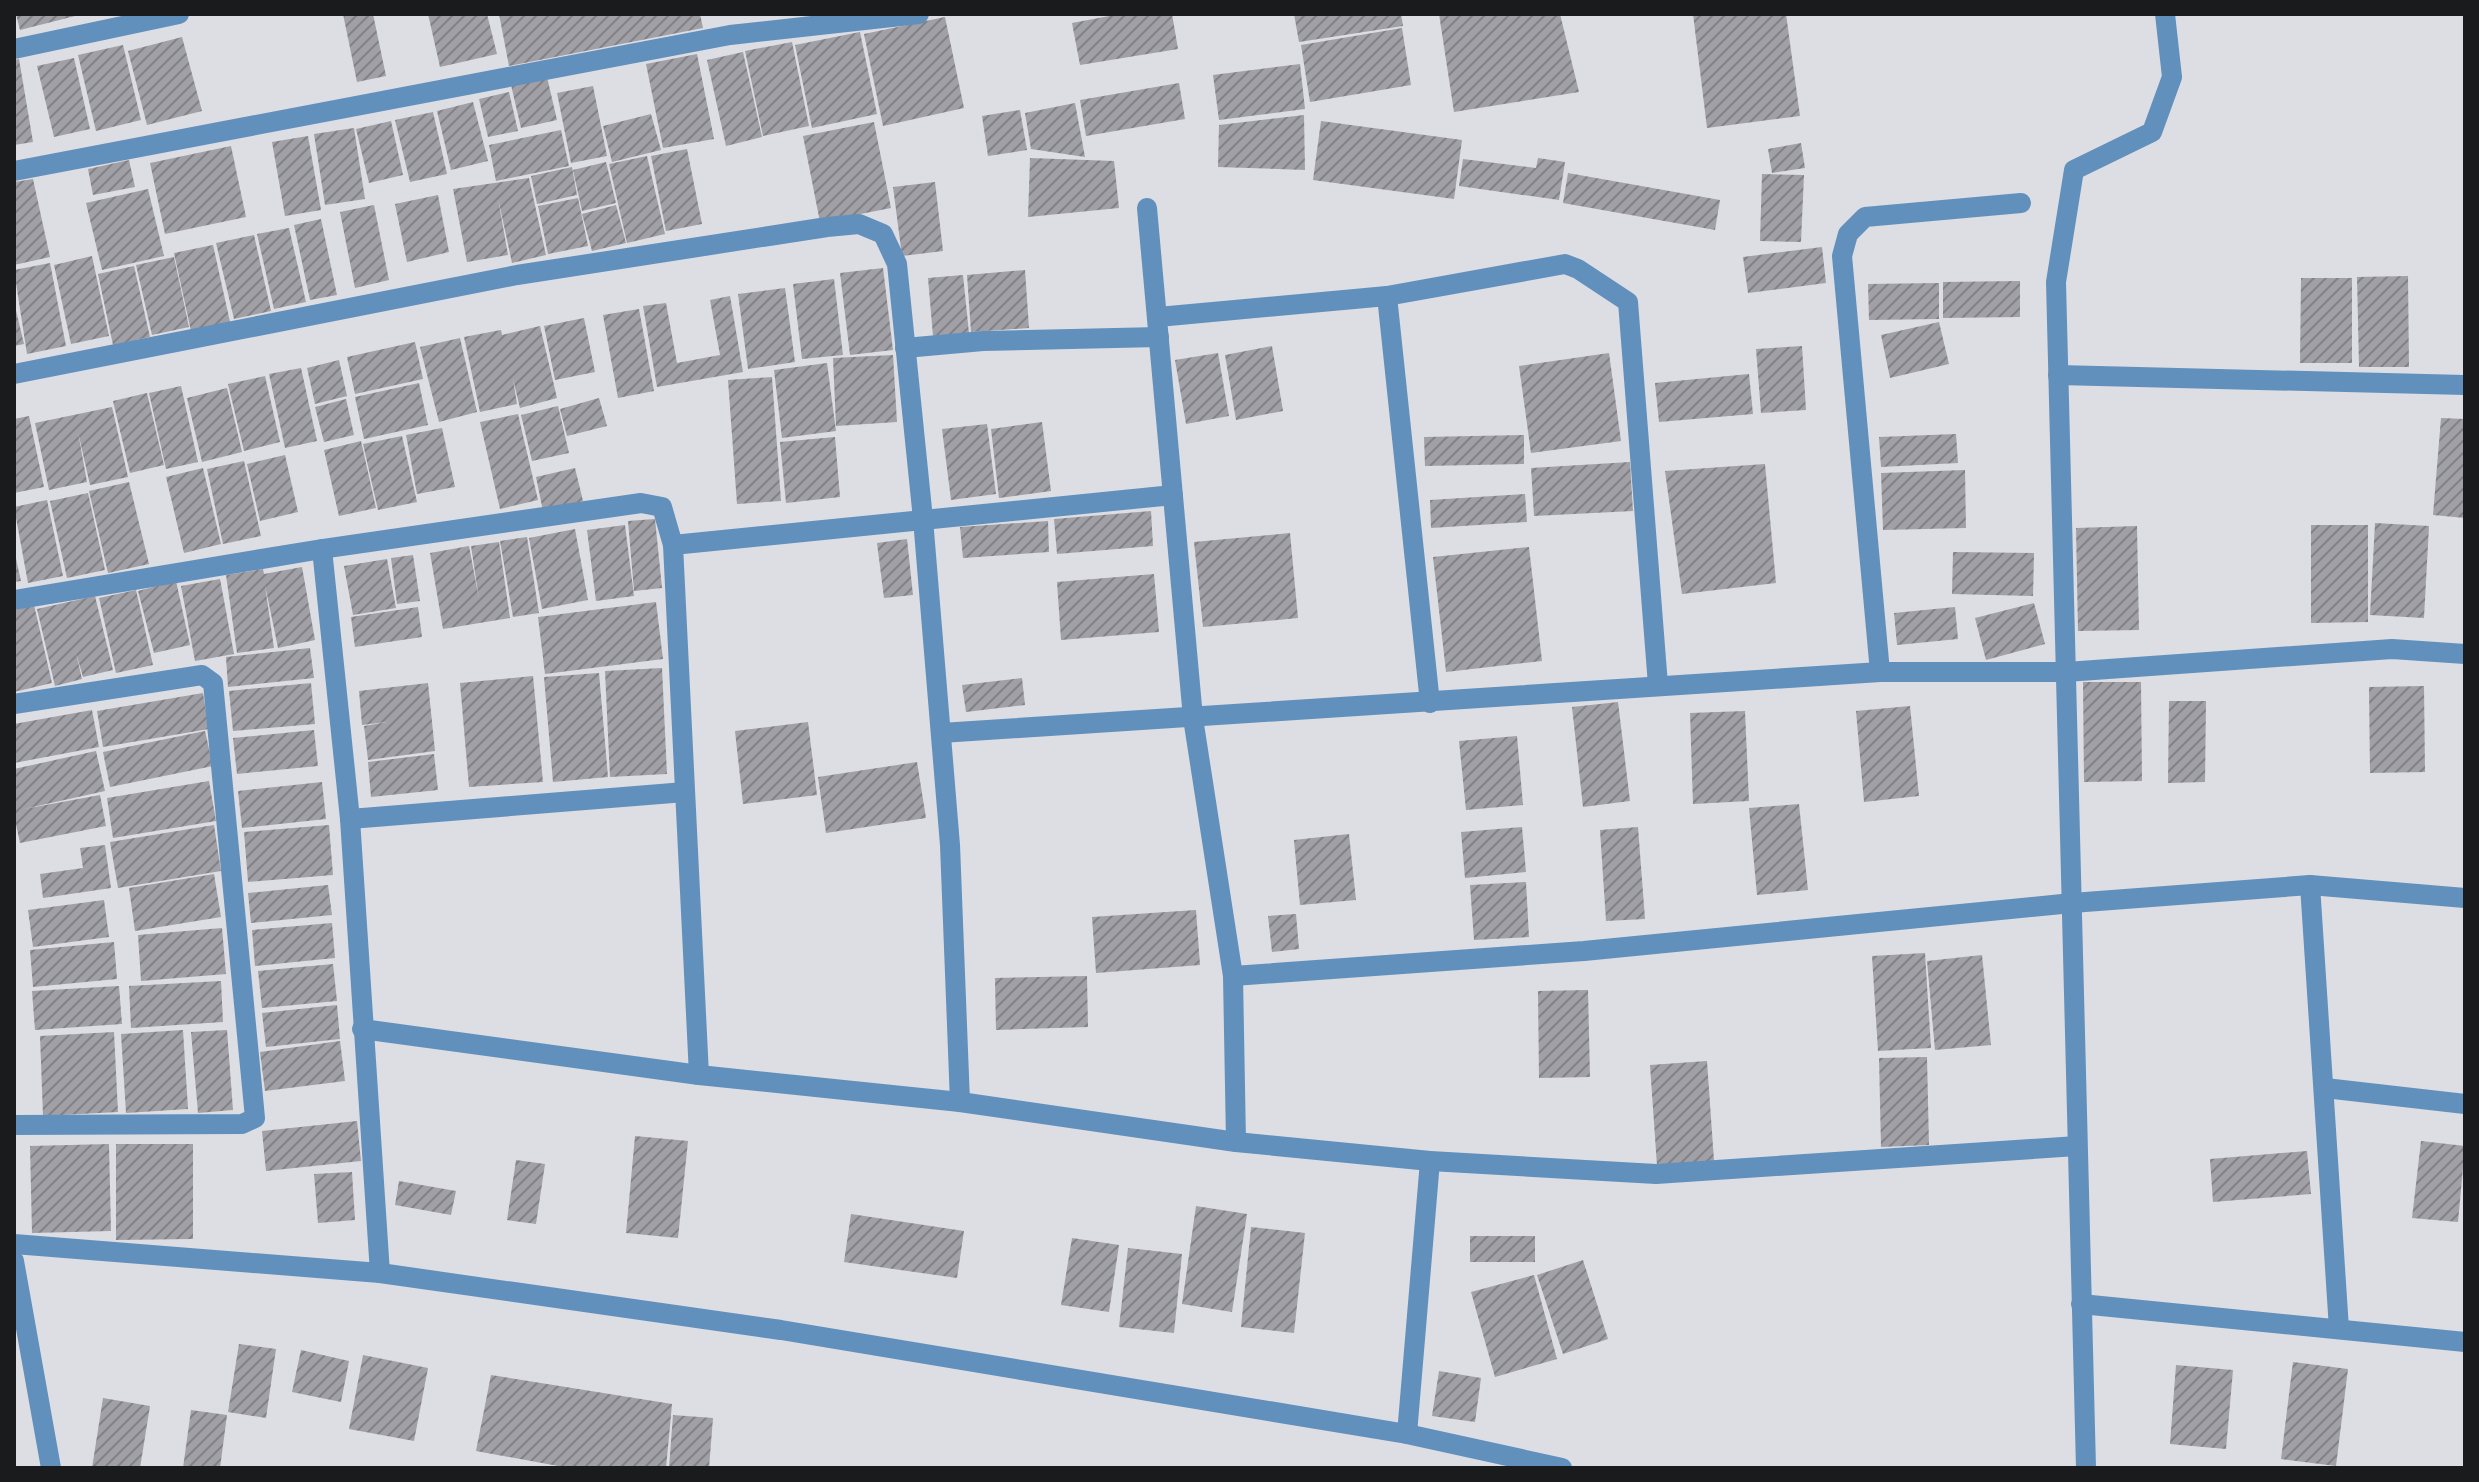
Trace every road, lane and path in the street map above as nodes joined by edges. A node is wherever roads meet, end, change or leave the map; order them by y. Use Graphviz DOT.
graph roads {
  1 [pos="179,14"];
  2 [pos="919,14"];
  3 [pos="2165,14"];
  4 [pos="14,49"];
  5 [pos="14,171"];
  6 [pos="2021,203"];
  7 [pos="1147,208"];
  8 [pos="1387,296"];
  9 [pos="1158,327"];
  10 [pos="905,348"];
  11 [pos="14,374"];
  12 [pos="2058,375"];
  13 [pos="2465,385"];
  14 [pos="1173,495"];
  15 [pos="923,519"];
  16 [pos="673,545"];
  17 [pos="322,549"];
  18 [pos="14,600"];
  19 [pos="2465,654"];
  20 [pos="1880,672"];
  21 [pos="2066,672"];
  22 [pos="1658,685"];
  23 [pos="1430,703"];
  24 [pos="14,704"];
  25 [pos="1193,718"];
  26 [pos="941,733"];
  27 [pos="685,792"];
  28 [pos="350,819"];
  29 [pos="2310,885"];
  30 [pos="2465,898"];
  31 [pos="2072,903"];
  32 [pos="1233,976"];
  33 [pos="362,1029"];
  34 [pos="699,1075"];
  35 [pos="2325,1088"];
  36 [pos="960,1102"];
  37 [pos="2465,1104"];
  38 [pos="14,1125"];
  39 [pos="1236,1142"];
  40 [pos="2077,1146"];
  41 [pos="1430,1161"];
  42 [pos="14,1244"];
  43 [pos="14,1261"];
  44 [pos="380,1273"];
  45 [pos="2081,1304"];
  46 [pos="2339,1329"];
  47 [pos="2465,1342"];
  48 [pos="1407,1434"];
  49 [pos="51,1468"];
  50 [pos="1562,1468"];
  51 [pos="2086,1468"];
  1 -- 4 [label="street"];
  2 -- 5 [label="street"];
  3 -- 12 [label="street"];
  6 -- 20 [label="street"];
  7 -- 9 [label="street"];
  8 -- 9 [label="street"];
  8 -- 22 [label="street"];
  8 -- 23 [label="street"];
  9 -- 10 [label="street"];
  9 -- 14 [label="street"];
  10 -- 11 [label="street"];
  10 -- 15 [label="street"];
  12 -- 13 [label="street"];
  12 -- 21 [label="street"];
  14 -- 15 [label="street"];
  14 -- 25 [label="street"];
  15 -- 16 [label="street"];
  15 -- 26 [label="street"];
  16 -- 17 [label="street"];
  16 -- 27 [label="street"];
  17 -- 18 [label="street"];
  17 -- 28 [label="street"];
  19 -- 21 [label="street"];
  20 -- 21 [label="street"];
  20 -- 22 [label="street"];
  21 -- 31 [label="street"];
  22 -- 23 [label="street"];
  23 -- 25 [label="street"];
  24 -- 38 [label="street"];
  25 -- 26 [label="street"];
  25 -- 32 [label="street"];
  26 -- 36 [label="street"];
  27 -- 28 [label="street"];
  27 -- 34 [label="street"];
  28 -- 33 [label="street"];
  29 -- 30 [label="street"];
  29 -- 31 [label="street"];
  29 -- 35 [label="street"];
  31 -- 32 [label="street"];
  31 -- 40 [label="street"];
  32 -- 39 [label="street"];
  33 -- 34 [label="street"];
  33 -- 44 [label="street"];
  34 -- 36 [label="street"];
  35 -- 37 [label="street"];
  35 -- 46 [label="street"];
  36 -- 39 [label="street"];
  39 -- 41 [label="street"];
  40 -- 41 [label="street"];
  40 -- 45 [label="street"];
  41 -- 48 [label="street"];
  42 -- 44 [label="street"];
  43 -- 49 [label="street"];
  44 -- 48 [label="street"];
  45 -- 46 [label="street"];
  45 -- 51 [label="street"];
  46 -- 47 [label="street"];
  48 -- 50 [label="street"];
}
